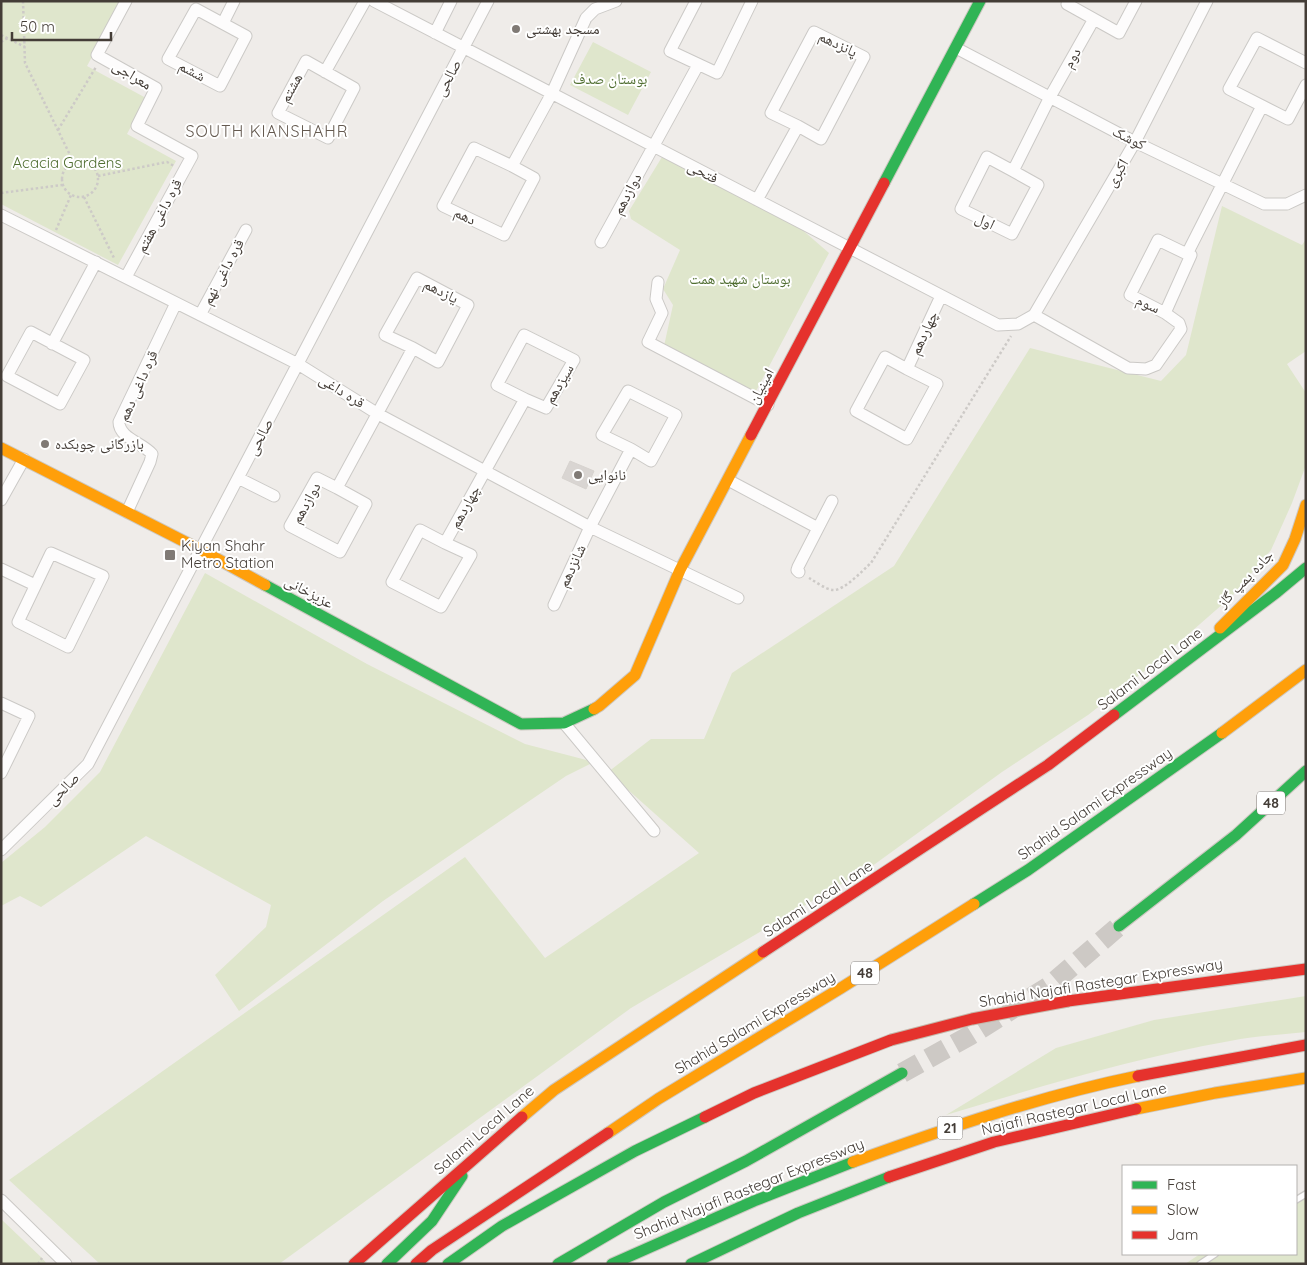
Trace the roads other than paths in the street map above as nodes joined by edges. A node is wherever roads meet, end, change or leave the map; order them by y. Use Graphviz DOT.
graph roads {
  1 [pos="126,1"];
  2 [pos="234,1"];
  3 [pos="365,1"];
  4 [pos="374,1"];
  5 [pos="451,1"];
  6 [pos="488,1"];
  7 [pos="616,1"];
  8 [pos="696,1"];
  9 [pos="752,1"];
  10 [pos="980,1"];
  11 [pos="1068,1"];
  12 [pos="1136,1"];
  13 [pos="1207,1"];
  14 [pos="1094,19"];
  15 [pos="222,23"];
  16 [pos="434,33"];
  17 [pos="464,48"];
  18 [pos="956,48"];
  19 [pos="1306,63"];
  20 [pos="698,65"];
  21 [pos="325,72"];
  22 [pos="1306,85"];
  23 [pos="552,93"];
  24 [pos="1050,97"];
  25 [pos="1262,106"];
  26 [pos="798,126"];
  27 [pos="1136,142"];
  28 [pos="652,146"];
  29 [pos="192,156"];
  30 [pos="512,166"];
  31 [pos="1013,170"];
  32 [pos="1223,186"];
  33 [pos="1306,195"];
  34 [pos="757,200"];
  35 [pos="1,215"];
  36 [pos="246,230"];
  37 [pos="601,242"];
  38 [pos="851,249"];
  39 [pos="1187,254"];
  40 [pos="96,262"];
  41 [pos="126,277"];
  42 [pos="658,282"];
  43 [pos="941,296"];
  44 [pos="176,303"];
  45 [pos="1165,313"];
  46 [pos="200,315"];
  47 [pos="1034,315"];
  48 [pos="52,344"];
  49 [pos="413,348"];
  50 [pos="298,364"];
  51 [pos="907,370"];
  52 [pos="524,399"];
  53 [pos="768,405"];
  54 [pos="378,414"];
  55 [pos="1,448"];
  56 [pos="631,450"];
  57 [pos="24,459"];
  58 [pos="485,471"];
  59 [pos="238,478"];
  60 [pos="728,480"];
  61 [pos="337,488"];
  62 [pos="274,496"];
  63 [pos="1,500"];
  64 [pos="832,501"];
  65 [pos="1306,505"];
  66 [pos="127,512"];
  67 [pos="590,527"];
  68 [pos="818,528"];
  69 [pos="445,543"];
  70 [pos="201,550"];
  71 [pos="1,568"];
  72 [pos="1306,568"];
  73 [pos="680,570"];
  74 [pos="799,572"];
  75 [pos="36,585"];
  76 [pos="738,598"];
  77 [pos="554,605"];
  78 [pos="1186,661"];
  79 [pos="1306,670"];
  80 [pos="1,703"];
  81 [pos="564,723"];
  82 [pos="521,724"];
  83 [pos="1306,771"];
  84 [pos="1,773"];
  85 [pos="654,831"];
  86 [pos="1,850"];
  87 [pos="1119,926"];
  88 [pos="1306,969"];
  89 [pos="1306,1045"];
  90 [pos="902,1072"];
  91 [pos="1306,1078"];
  92 [pos="477,1154"];
  93 [pos="1,1200"];
  94 [pos="1214,1255"];
  95 [pos="66,1264"];
  96 [pos="354,1264"];
  97 [pos="387,1264"];
  98 [pos="416,1264"];
  99 [pos="448,1264"];
  100 [pos="558,1264"];
  101 [pos="612,1264"];
  102 [pos="690,1264"];
  103 [pos="1200,1264"];
  1 -- 29 [label="street, معراجی"];
  2 -- 15 [label="street"];
  3 -- 21 [label="street, هشتم"];
  4 -- 16 [label="street, فتحی"];
  5 -- 16 [label="street"];
  6 -- 17 [label="street, صالحی"];
  7 -- 23 [label="street"];
  8 -- 20 [label="street"];
  9 -- 20 [label="street"];
  10 -- 18 [label="main road, امینیان"];
  11 -- 14 [label="street"];
  12 -- 14 [label="street"];
  13 -- 27 [label="street, اکبری"];
  14 -- 24 [label="street, دوم"];
  15 -- 15 [label="street, ششم"];
  16 -- 17 [label="street, فتحی"];
  17 -- 23 [label="street, فتحی"];
  17 -- 50 [label="street, صالحی"];
  18 -- 24 [label="street, کوشک"];
  18 -- 38 [label="main road, امینیان"];
  19 -- 25 [label="street"];
  20 -- 28 [label="street"];
  21 -- 21 [label="street, هشتم"];
  22 -- 25 [label="street"];
  23 -- 28 [label="street, فتحی"];
  23 -- 30 [label="street"];
  24 -- 27 [label="street, کوشک"];
  24 -- 31 [label="street"];
  25 -- 32 [label="street, سوم"];
  26 -- 26 [label="street, پانزدهم"];
  26 -- 34 [label="street"];
  27 -- 32 [label="street, کوشک"];
  27 -- 47 [label="street, اکبری"];
  28 -- 34 [label="street, فتحی"];
  28 -- 37 [label="street, دوازدهم"];
  29 -- 41 [label="street, قره داغی هفتم"];
  30 -- 30 [label="street, دهم"];
  31 -- 31 [label="street, اول"];
  32 -- 33 [label="street, کوشک"];
  32 -- 39 [label="street, سوم"];
  34 -- 38 [label="street, فتحی"];
  35 -- 40 [label="street, قره داغی"];
  36 -- 46 [label="street, قره داغی نهم"];
  38 -- 43 [label="street, فتحی"];
  38 -- 53 [label="main road, امینیان"];
  39 -- 45 [label="street, سوم"];
  39 -- 45 [label="street, سوم"];
  40 -- 41 [label="street, قره داغی"];
  40 -- 48 [label="street"];
  41 -- 44 [label="street, قره داغی"];
  42 -- 53 [label="street"];
  43 -- 47 [label="street, فتحی"];
  43 -- 51 [label="street, چهاردهم"];
  44 -- 46 [label="street, قره داغی"];
  44 -- 66 [label="street, قره داغی دهم"];
  45 -- 47 [label="street"];
  46 -- 50 [label="street, قره داغی"];
  48 -- 48 [label="street"];
  49 -- 49 [label="street, یازدهم"];
  49 -- 54 [label="street"];
  50 -- 54 [label="street, قره داغی"];
  50 -- 59 [label="street, صالحی"];
  51 -- 51 [label="street, چهاردهم"];
  52 -- 52 [label="street, سیزدهم"];
  52 -- 58 [label="street, سیزدهم"];
  53 -- 60 [label="main road, امینیان"];
  54 -- 58 [label="street, قره داغی"];
  54 -- 61 [label="street, دوازدهم"];
  55 -- 57 [label="main road, عزیزخانی"];
  56 -- 56 [label="street"];
  56 -- 67 [label="street"];
  57 -- 63 [label="street"];
  57 -- 66 [label="main road, عزیزخانی"];
  58 -- 67 [label="street, قره داغی"];
  58 -- 69 [label="street, چهاردهم"];
  59 -- 62 [label="street"];
  59 -- 70 [label="street, صالحی"];
  60 -- 68 [label="street"];
  60 -- 73 [label="main road, امینیان"];
  61 -- 61 [label="street, دوازدهم"];
  64 -- 68 [label="street"];
  65 -- 78 [label="main road, جاده پمپ گاز"];
  66 -- 70 [label="main road, عزیزخانی"];
  67 -- 73 [label="street, قره داغی"];
  67 -- 77 [label="street, شانزدهم"];
  68 -- 74 [label="street"];
  69 -- 69 [label="street, چهاردهم"];
  70 -- 82 [label="main road, عزیزخانی"];
  70 -- 86 [label="street, صالحی"];
  71 -- 75 [label="street"];
  72 -- 78 [label="main road, Salami Local Lane"];
  73 -- 76 [label="street, قره داغی"];
  73 -- 81 [label="main road, امینیان"];
  75 -- 75 [label="street"];
  78 -- 92 [label="main road, Salami Local Lane"];
  79 -- 98 [label="main road, Shahid Salami Expressway / 48"];
  80 -- 84 [label="street"];
  81 -- 82 [label="main road, امینیان"];
  81 -- 85 [label="street"];
  83 -- 87 [label="main road, 48"];
  88 -- 99 [label="main road, Shahid Najafi Rastegar Expressway, bridge"];
  89 -- 101 [label="main road, Shahid Najafi Rastegar Expressway / 21"];
  90 -- 100 [label="main road"];
  91 -- 102 [label="main road, Najafi Rastegar Local Lane"];
  92 -- 96 [label="main road, Salami Local Lane"];
  92 -- 97 [label="main road"];
  93 -- 95 [label="street"];
  94 -- 103 [label="lane"];
}
